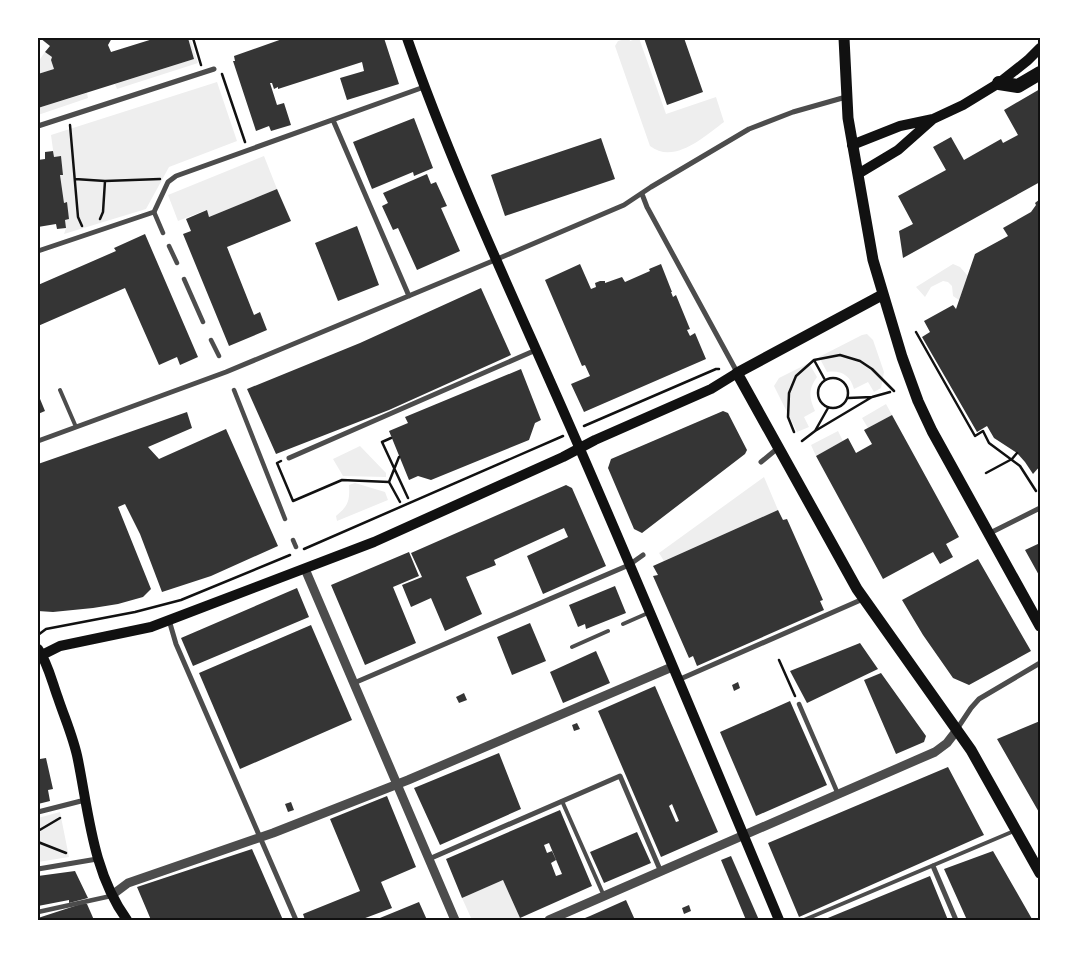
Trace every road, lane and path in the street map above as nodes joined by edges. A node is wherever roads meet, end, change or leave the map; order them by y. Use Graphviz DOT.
graph roads {
  1 [pos="193,38"];
  2 [pos="408,38"];
  3 [pos="844,38"];
  4 [pos="1040,48"];
  5 [pos="214,69"];
  6 [pos="204,73"];
  7 [pos="1040,73"];
  8 [pos="1000,83"];
  9 [pos="424,87"];
  10 [pos="846,97"];
  11 [pos="933,119"];
  12 [pos="333,120"];
  13 [pos="69,121"];
  14 [pos="38,126"];
  15 [pos="852,145"];
  16 [pos="248,151"];
  17 [pos="858,174"];
  18 [pos="74,179"];
  19 [pos="171,179"];
  20 [pos="105,180"];
  21 [pos="642,194"];
  22 [pos="154,212"];
  23 [pos="82,226"];
  24 [pos="164,233"];
  25 [pos="85,236"];
  26 [pos="169,246"];
  27 [pos="38,251"];
  28 [pos="496,260"];
  29 [pos="177,262"];
  30 [pos="184,279"];
  31 [pos="882,295"];
  32 [pos="409,296"];
  33 [pos="203,322"];
  34 [pos="916,332"];
  35 [pos="211,340"];
  36 [pos="536,350"];
  37 [pos="219,356"];
  38 [pos="814,360"];
  39 [pos="737,373"];
  40 [pos="825,380"];
  41 [pos="60,390"];
  42 [pos="234,390"];
  43 [pos="872,397"];
  44 [pos="848,398"];
  45 [pos="828,408"];
  46 [pos="76,427"];
  47 [pos="815,431"];
  48 [pos="572,432"];
  49 [pos="794,432"];
  50 [pos="391,438"];
  51 [pos="38,441"];
  52 [pos="802,441"];
  53 [pos="580,448"];
  54 [pos="778,448"];
  55 [pos="1017,453"];
  56 [pos="399,457"];
  57 [pos="289,458"];
  58 [pos="1012,459"];
  59 [pos="761,462"];
  60 [pos="394,468"];
  61 [pos="986,473"];
  62 [pos="389,482"];
  63 [pos="1036,490"];
  64 [pos="408,498"];
  65 [pos="400,502"];
  66 [pos="1040,508"];
  67 [pos="285,519"];
  68 [pos="989,534"];
  69 [pos="293,540"];
  70 [pos="297,549"];
  71 [pos="292,554"];
  72 [pos="643,555"];
  73 [pos="629,565"];
  74 [pos="305,569"];
  75 [pos="864,599"];
  76 [pos="649,613"];
  77 [pos="169,620"];
  78 [pos="623,624"];
  79 [pos="1040,626"];
  80 [pos="608,631"];
  81 [pos="38,635"];
  82 [pos="572,646"];
  83 [pos="39,653"];
  84 [pos="779,660"];
  85 [pos="1040,663"];
  86 [pos="672,667"];
  87 [pos="678,680"];
  88 [pos="354,683"];
  89 [pos="799,704"];
  90 [pos="957,730"];
  91 [pos="397,785"];
  92 [pos="838,794"];
  93 [pos="85,800"];
  94 [pos="562,801"];
  95 [pos="38,812"];
  96 [pos="65,815"];
  97 [pos="1016,830"];
  98 [pos="38,831"];
  99 [pos="743,836"];
  100 [pos="261,837"];
  101 [pos="38,842"];
  102 [pos="70,855"];
  103 [pos="97,859"];
  104 [pos="428,859"];
  105 [pos="932,866"];
  106 [pos="38,869"];
  107 [pos="661,872"];
  108 [pos="1040,873"];
  109 [pos="112,895"];
  110 [pos="604,896"];
  111 [pos="38,912"];
  112 [pos="127,920"];
  113 [pos="296,920"];
  114 [pos="455,920"];
  115 [pos="549,920"];
  116 [pos="779,920"];
  117 [pos="804,920"];
  118 [pos="956,920"];
  1 -- 6 [label="path"];
  2 -- 9 [label="main road"];
  3 -- 10 [label="main road"];
  4 -- 8 [label="main road"];
  5 -- 6 [label="street"];
  6 -- 14 [label="street"];
  6 -- 16 [label="path"];
  7 -- 8 [label="highway"];
  8 -- 11 [label="main road"];
  9 -- 12 [label="street"];
  9 -- 28 [label="main road"];
  10 -- 15 [label="main road"];
  10 -- 21 [label="street"];
  11 -- 15 [label="main road"];
  11 -- 17 [label="main road"];
  12 -- 16 [label="street"];
  12 -- 32 [label="street"];
  13 -- 18 [label="path"];
  15 -- 17 [label="main road"];
  16 -- 19 [label="street"];
  17 -- 31 [label="main road"];
  18 -- 20 [label="path"];
  18 -- 23 [label="path"];
  19 -- 20 [label="path"];
  19 -- 22 [label="street"];
  20 -- 25 [label="path"];
  21 -- 28 [label="street"];
  21 -- 39 [label="street"];
  22 -- 24 [label="street"];
  22 -- 25 [label="street"];
  25 -- 27 [label="street"];
  26 -- 29 [label="street"];
  28 -- 32 [label="street"];
  28 -- 36 [label="main road"];
  30 -- 33 [label="street"];
  31 -- 39 [label="main road"];
  31 -- 68 [label="main road"];
  32 -- 46 [label="street"];
  34 -- 58 [label="path"];
  35 -- 37 [label="street"];
  36 -- 48 [label="main road"];
  36 -- 57 [label="street"];
  38 -- 40 [label="path"];
  38 -- 43 [label="path"];
  38 -- 49 [label="path"];
  39 -- 48 [label="path"];
  39 -- 53 [label="main road"];
  39 -- 54 [label="main road"];
  40 -- 44 [label="path"];
  40 -- 45 [label="path"];
  41 -- 46 [label="lane"];
  42 -- 67 [label="street"];
  43 -- 44 [label="path"];
  43 -- 47 [label="path"];
  44 -- 45 [label="path"];
  45 -- 47 [label="path"];
  46 -- 51 [label="street"];
  47 -- 52 [label="path"];
  48 -- 53 [label="main road"];
  48 -- 70 [label="path"];
  50 -- 60 [label="path"];
  53 -- 73 [label="main road"];
  53 -- 74 [label="main road"];
  54 -- 59 [label="street"];
  54 -- 75 [label="main road"];
  55 -- 58 [label="path"];
  56 -- 60 [label="path"];
  57 -- 62 [label="path"];
  58 -- 61 [label="path"];
  58 -- 63 [label="path"];
  60 -- 62 [label="path"];
  60 -- 64 [label="path"];
  62 -- 65 [label="path"];
  66 -- 68 [label="street"];
  68 -- 79 [label="main road"];
  69 -- 70 [label="street"];
  71 -- 81 [label="path"];
  72 -- 73 [label="street"];
  73 -- 76 [label="main road"];
  73 -- 88 [label="street"];
  74 -- 77 [label="main road"];
  74 -- 88 [label="street"];
  75 -- 87 [label="street"];
  75 -- 90 [label="main road"];
  76 -- 78 [label="lane"];
  76 -- 86 [label="main road"];
  77 -- 83 [label="main road"];
  77 -- 100 [label="street"];
  80 -- 82 [label="lane"];
  83 -- 93 [label="main road"];
  84 -- 89 [label="path"];
  85 -- 90 [label="street"];
  86 -- 87 [label="main road"];
  86 -- 91 [label="street"];
  87 -- 99 [label="main road"];
  88 -- 91 [label="street"];
  89 -- 92 [label="street"];
  90 -- 92 [label="street"];
  90 -- 97 [label="main road"];
  91 -- 100 [label="street"];
  91 -- 104 [label="street"];
  92 -- 99 [label="street"];
  93 -- 95 [label="street"];
  93 -- 103 [label="main road"];
  94 -- 104 [label="street"];
  94 -- 107 [label="street"];
  94 -- 110 [label="lane"];
  96 -- 98 [label="path"];
  97 -- 105 [label="lane"];
  97 -- 108 [label="main road"];
  99 -- 107 [label="street"];
  99 -- 116 [label="main road"];
  100 -- 109 [label="street"];
  100 -- 113 [label="street"];
  101 -- 102 [label="path"];
  103 -- 106 [label="street"];
  103 -- 109 [label="main road"];
  104 -- 114 [label="street"];
  105 -- 117 [label="lane"];
  105 -- 118 [label="street"];
  107 -- 110 [label="street"];
  109 -- 111 [label="street"];
  109 -- 112 [label="main road"];
  110 -- 115 [label="street"];
}
